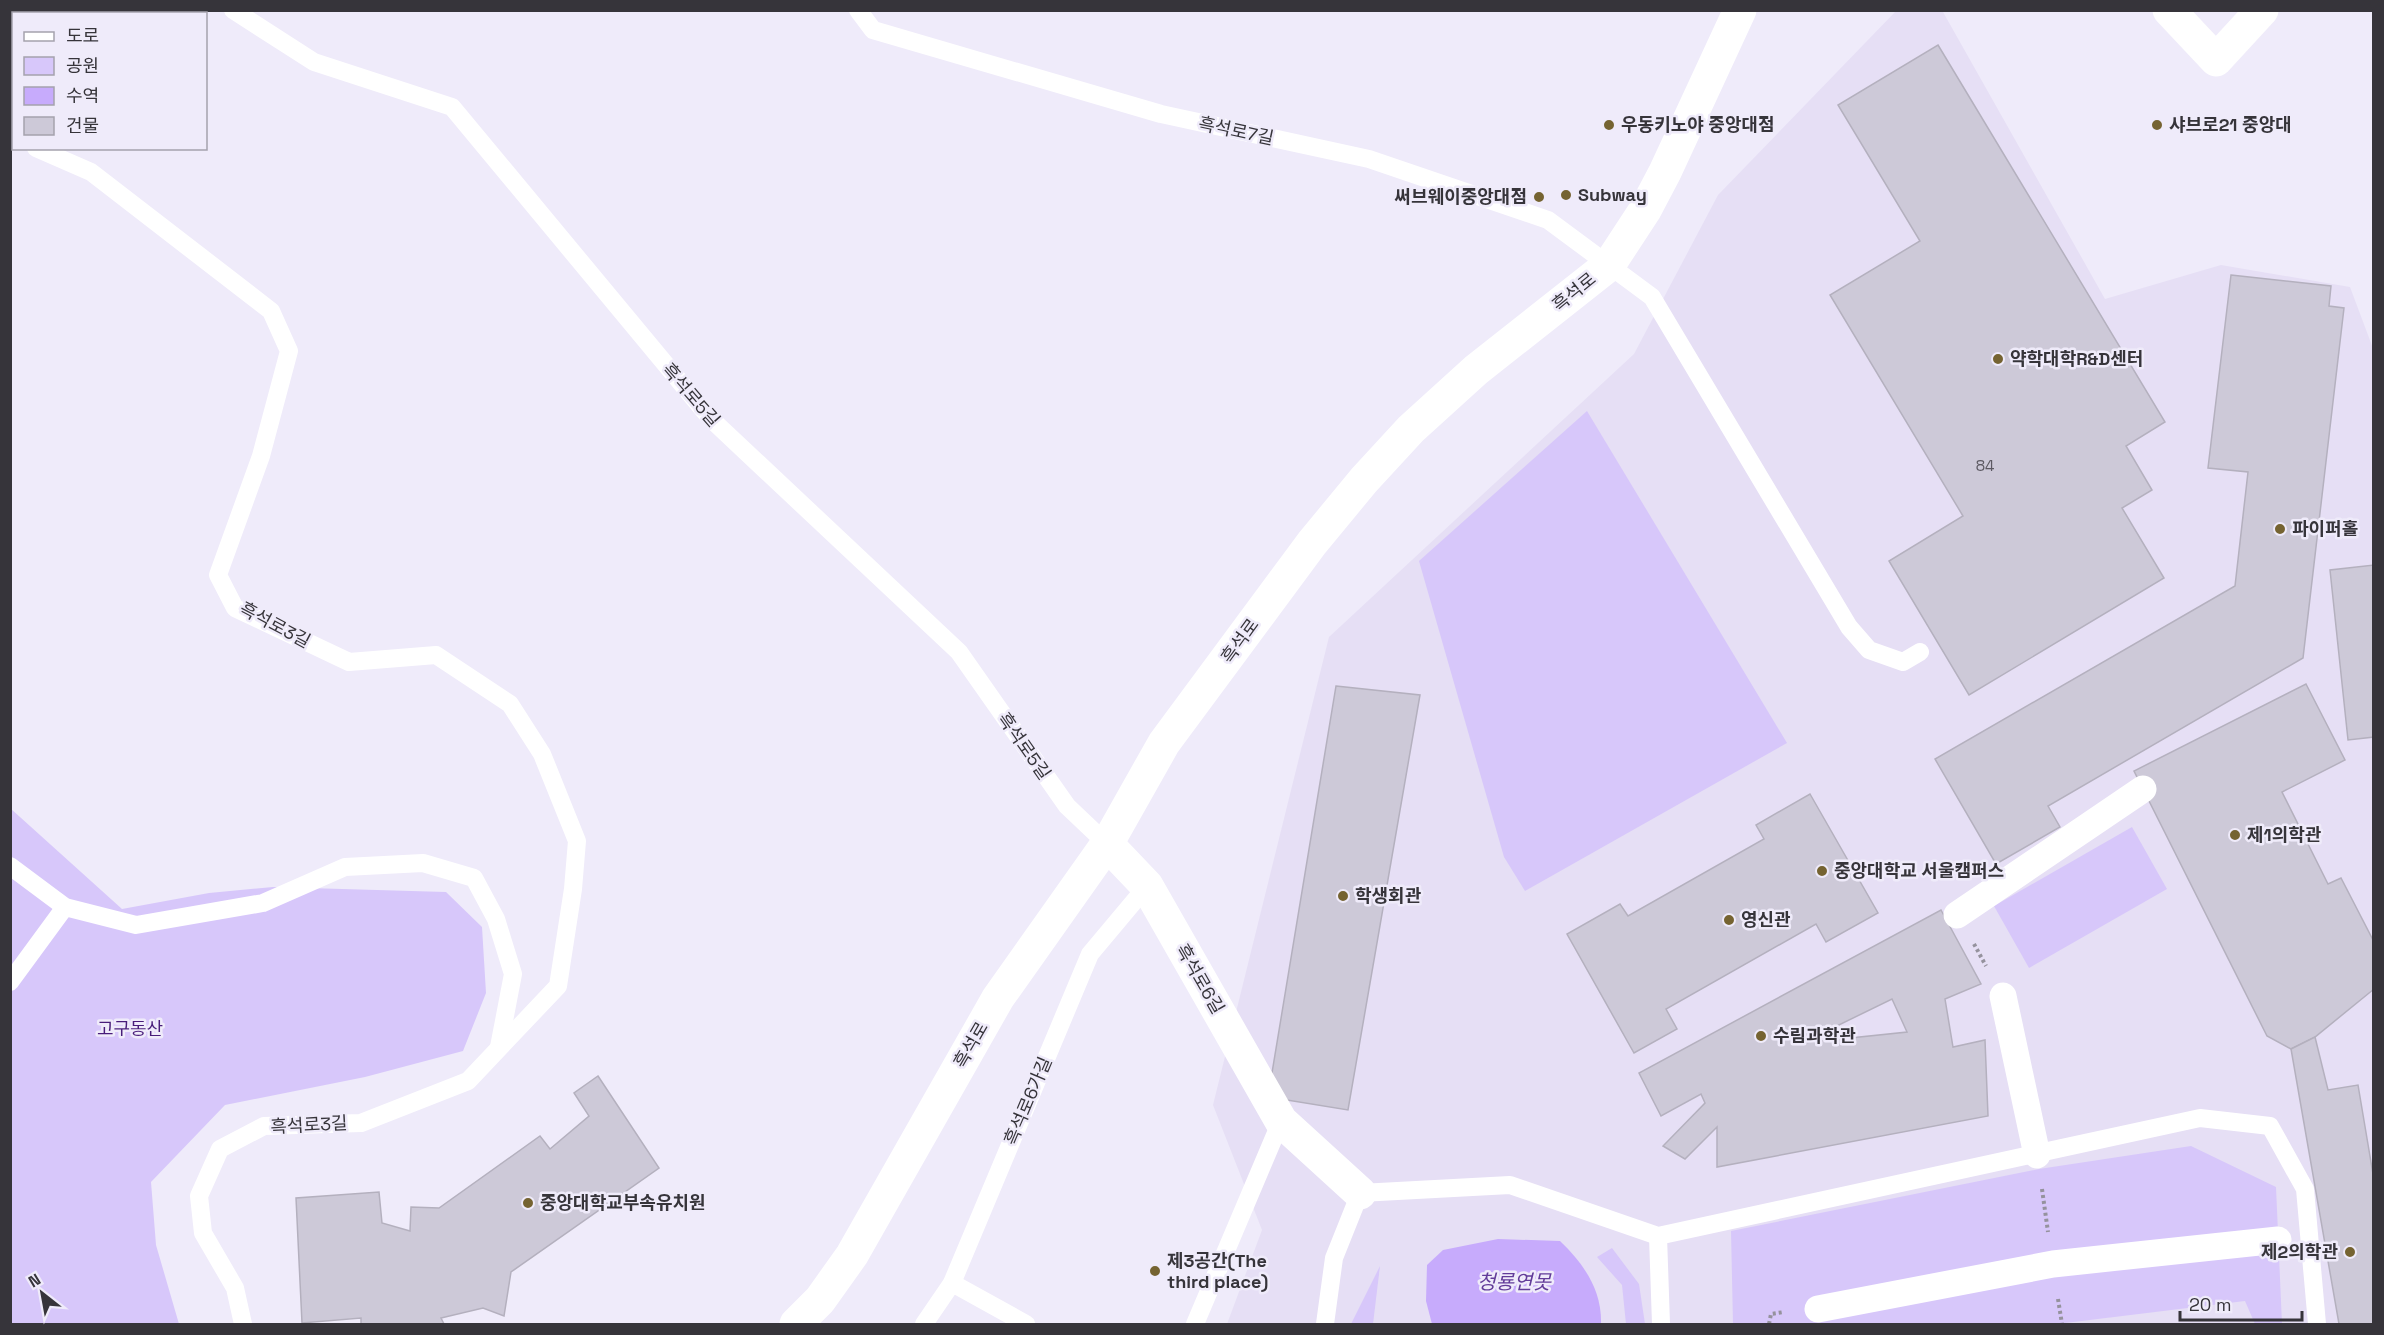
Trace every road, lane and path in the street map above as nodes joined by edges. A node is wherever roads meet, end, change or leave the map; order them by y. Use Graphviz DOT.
graph roads {
  1 [pos="233,10"];
  2 [pos="858,10"];
  3 [pos="1740,10"];
  4 [pos="2169,10"];
  5 [pos="2262,10"];
  6 [pos="41,150"];
  7 [pos="1609,264"];
  8 [pos="1920,652"];
  9 [pos="2143,789"];
  10 [pos="1107,844"];
  11 [pos="10,866"];
  12 [pos="1147,886"];
  13 [pos="65,907"];
  14 [pos="1957,915"];
  15 [pos="10,982"];
  16 [pos="2002,996"];
  17 [pos="498,1048"];
  18 [pos="1281,1121"];
  19 [pos="2037,1155"];
  20 [pos="1360,1193"];
  21 [pos="1658,1236"];
  22 [pos="2278,1240"];
  23 [pos="952,1283"];
  24 [pos="1818,1309"];
  25 [pos="243,1324"];
  26 [pos="796,1324"];
  27 [pos="924,1324"];
  28 [pos="1026,1324"];
  29 [pos="1195,1324"];
  30 [pos="1325,1324"];
  31 [pos="1661,1324"];
  32 [pos="2317,1324"];
  1 -- 10 [label="lane, 흑석로5길"];
  2 -- 7 [label="lane, 흑석로7길"];
  3 -- 7 [label="street, 흑석로"];
  4 -- 5 [label="street"];
  6 -- 17 [label="lane, 흑석로3길"];
  7 -- 8 [label="lane, 흑석로7길"];
  7 -- 10 [label="street, 흑석로"];
  9 -- 14 [label="street"];
  10 -- 12 [label="street, 흑석로6길"];
  10 -- 26 [label="street, 흑석로"];
  11 -- 13 [label="lane"];
  12 -- 18 [label="street, 흑석로6길"];
  12 -- 23 [label="lane, 흑석로6가길"];
  13 -- 15 [label="lane"];
  13 -- 17 [label="lane"];
  16 -- 19 [label="street"];
  17 -- 25 [label="lane, 흑석로3길"];
  18 -- 20 [label="street, 흑석로6길"];
  18 -- 29 [label="lane"];
  19 -- 21 [label="lane"];
  19 -- 32 [label="lane"];
  20 -- 21 [label="lane"];
  20 -- 30 [label="lane"];
  21 -- 31 [label="lane"];
  22 -- 24 [label="street"];
  23 -- 27 [label="lane, 흑석로6가길"];
  23 -- 28 [label="lane"];
}
